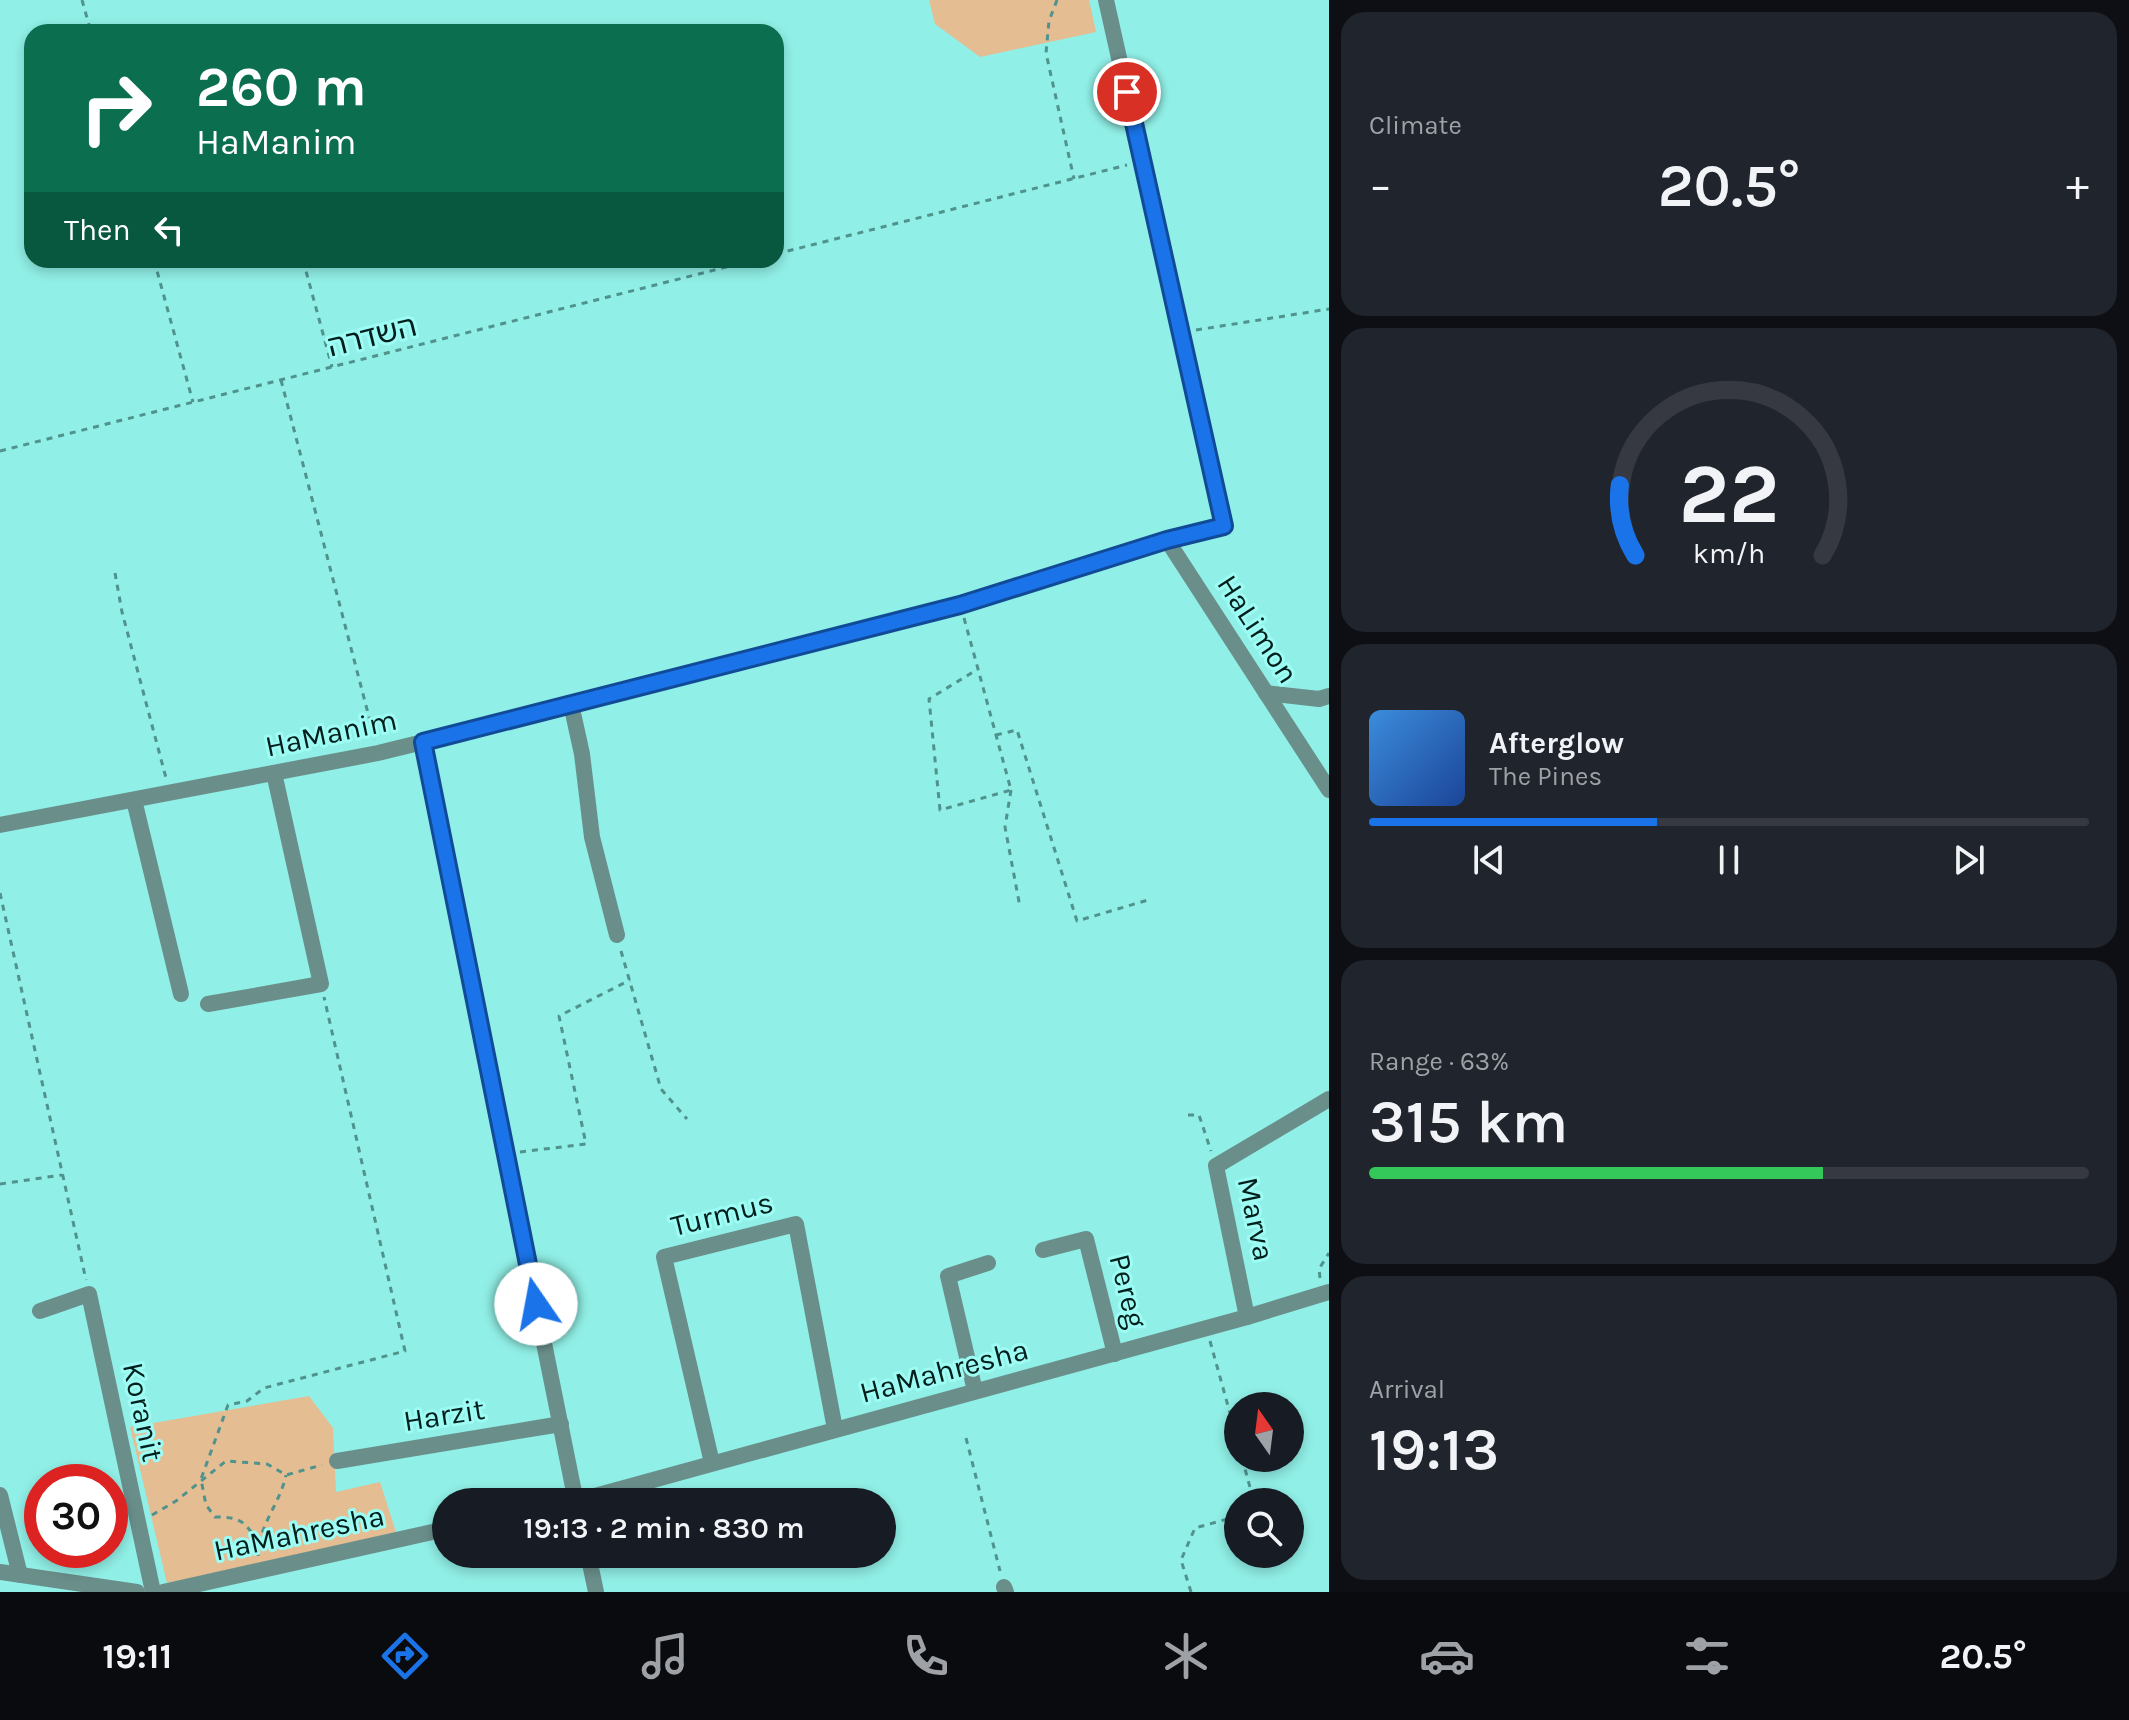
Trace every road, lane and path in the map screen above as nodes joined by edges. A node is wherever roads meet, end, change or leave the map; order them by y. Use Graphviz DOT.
graph roads {
  1 [pos="82,0"];
  2 [pos="1057,0"];
  3 [pos="1106,0"];
  4 [pos="89,24"];
  5 [pos="1142,162"];
  6 [pos="1074,179"];
  7 [pos="784,252"];
  8 [pos="156,268"];
  9 [pos="305,268"];
  10 [pos="722,268"];
  11 [pos="1329,309"];
  12 [pos="1181,333"];
  13 [pos="332,367"];
  14 [pos="281,380"];
  15 [pos="193,402"];
  16 [pos="0,451"];
  17 [pos="1167,540"];
  18 [pos="115,573"];
  19 [pos="960,605"];
  20 [pos="978,669"];
  21 [pos="1266,693"];
  22 [pos="1329,696"];
  23 [pos="571,704"];
  24 [pos="996,735"];
  25 [pos="423,742"];
  26 [pos="378,753"];
  27 [pos="274,773"];
  28 [pos="1011,790"];
  29 [pos="1329,790"];
  30 [pos="171,793"];
  31 [pos="134,800"];
  32 [pos="0,825"];
  33 [pos="0,893"];
  34 [pos="1148,900"];
  35 [pos="1020,907"];
  36 [pos="617,935"];
  37 [pos="630,980"];
  38 [pos="321,984"];
  39 [pos="181,994"];
  40 [pos="208,1004"];
  41 [pos="1329,1099"];
  42 [pos="1188,1115"];
  43 [pos="687,1119"];
  44 [pos="505,1154"];
  45 [pos="1216,1166"];
  46 [pos="62,1175"];
  47 [pos="0,1184"];
  48 [pos="1043,1250"];
  49 [pos="1329,1253"];
  50 [pos="988,1263"];
  51 [pos="89,1294"];
  52 [pos="1325,1294"];
  53 [pos="40,1311"];
  54 [pos="1247,1317"];
  55 [pos="1206,1329"];
  56 [pos="1115,1354"];
  57 [pos="975,1391"];
  58 [pos="1224,1393"];
  59 [pos="561,1424"];
  60 [pos="835,1429"];
  61 [pos="966,1438"];
  62 [pos="337,1461"];
  63 [pos="712,1463"];
  64 [pos="286,1475"];
  65 [pos="201,1479"];
  66 [pos="572,1488"];
  67 [pos="624,1488"];
  68 [pos="0,1495"];
  69 [pos="1224,1520"];
  70 [pos="138,1523"];
  71 [pos="432,1532"];
  72 [pos="258,1542"];
  73 [pos="591,1568"];
  74 [pos="257,1570"];
  75 [pos="0,1572"];
  76 [pos="20,1575"];
  77 [pos="1005,1589"];
  78 [pos="137,1592"];
  79 [pos="153,1592"];
  80 [pos="163,1592"];
  81 [pos="596,1592"];
  82 [pos="1191,1592"];
  1 -- 4 [label="path"];
  2 -- 6 [label="path"];
  3 -- 5 [label="street"];
  5 -- 6 [label="path"];
  5 -- 12 [label="street"];
  6 -- 7 [label="path"];
  8 -- 15 [label="path"];
  9 -- 13 [label="path"];
  10 -- 13 [label="path, השדרה"];
  11 -- 12 [label="path"];
  12 -- 17 [label="street, HaManim"];
  13 -- 14 [label="path, השדרה"];
  14 -- 15 [label="path, השדרה"];
  14 -- 26 [label="path"];
  15 -- 16 [label="path, השדרה"];
  17 -- 19 [label="street, HaManim"];
  17 -- 21 [label="street, HaLimon"];
  18 -- 30 [label="path"];
  19 -- 20 [label="path"];
  19 -- 23 [label="street, HaManim"];
  20 -- 24 [label="path"];
  20 -- 28 [label="path"];
  21 -- 22 [label="street"];
  21 -- 29 [label="street, HaLimon"];
  23 -- 25 [label="street, HaManim"];
  23 -- 36 [label="street"];
  24 -- 28 [label="path"];
  24 -- 34 [label="path"];
  25 -- 26 [label="street, HaManim"];
  25 -- 44 [label="street"];
  26 -- 27 [label="street, HaManim"];
  27 -- 30 [label="street, HaManim"];
  27 -- 38 [label="street"];
  28 -- 35 [label="path"];
  30 -- 31 [label="street, HaManim"];
  31 -- 32 [label="street, HaManim"];
  31 -- 39 [label="street"];
  33 -- 46 [label="path"];
  36 -- 37 [label="path"];
  37 -- 43 [label="path"];
  37 -- 44 [label="path"];
  38 -- 40 [label="street"];
  38 -- 65 [label="path"];
  41 -- 45 [label="street, Marva"];
  42 -- 45 [label="path"];
  44 -- 59 [label="street"];
  45 -- 54 [label="street, Marva"];
  46 -- 47 [label="path"];
  46 -- 51 [label="path"];
  48 -- 56 [label="street, Pereg"];
  49 -- 52 [label="path"];
  50 -- 57 [label="street"];
  51 -- 53 [label="street"];
  51 -- 70 [label="street, Koranit"];
  52 -- 54 [label="street, HaMahresha"];
  54 -- 55 [label="street, HaMahresha"];
  55 -- 56 [label="street, HaMahresha"];
  55 -- 58 [label="path"];
  56 -- 57 [label="street, HaMahresha"];
  57 -- 60 [label="street, HaMahresha"];
  59 -- 62 [label="street, Harzit"];
  59 -- 66 [label="street"];
  60 -- 63 [label="street, HaMahresha"];
  60 -- 63 [label="street, Turmus"];
  61 -- 77 [label="path"];
  62 -- 64 [label="path"];
  63 -- 67 [label="street, HaMahresha"];
  64 -- 65 [label="path"];
  64 -- 72 [label="path"];
  65 -- 70 [label="path"];
  65 -- 72 [label="path"];
  68 -- 76 [label="street"];
  69 -- 82 [label="path"];
  70 -- 79 [label="street, Koranit"];
  71 -- 74 [label="street, HaMahresha"];
  72 -- 74 [label="path"];
  73 -- 81 [label="street"];
  74 -- 80 [label="street, HaMahresha"];
  75 -- 76 [label="street"];
  76 -- 78 [label="street"];
}
